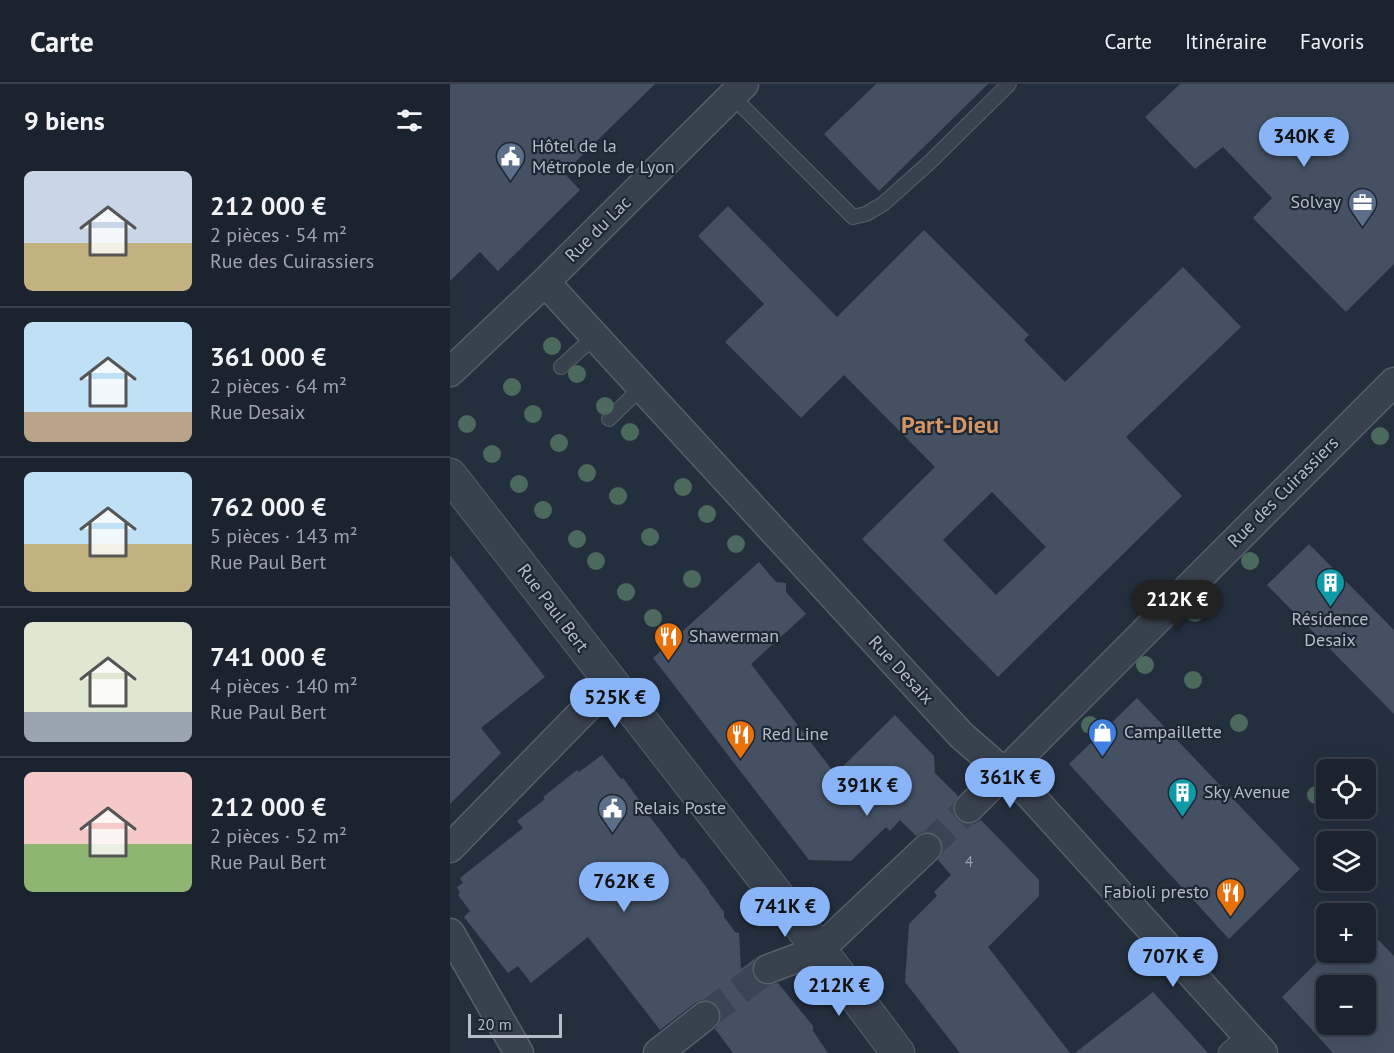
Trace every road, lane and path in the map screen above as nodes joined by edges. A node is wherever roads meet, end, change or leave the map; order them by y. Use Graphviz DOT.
graph roads {
  1 [pos="1009,84"];
  2 [pos="738,90"];
  3 [pos="545,282"];
  4 [pos="595,336"];
  5 [pos="561,367"];
  6 [pos="450,372"];
  7 [pos="1394,382"];
  8 [pos="642,387"];
  9 [pos="609,419"];
  10 [pos="450,476"];
  11 [pos="611,683"];
  12 [pos="1004,773"];
  13 [pos="969,808"];
  14 [pos="450,848"];
  15 [pos="927,848"];
  16 [pos="450,933"];
  17 [pos="819,950"];
  18 [pos="768,969"];
  19 [pos="705,1016"];
  20 [pos="1247,1047"];
  21 [pos="519,1053"];
  22 [pos="658,1053"];
  23 [pos="898,1053"];
  1 -- 2 [label="lane"];
  2 -- 3 [label="street, Rue du Lac"];
  3 -- 4 [label="street, Rue Desaix"];
  3 -- 6 [label="street, Rue du Lac"];
  4 -- 5 [label="lane"];
  4 -- 8 [label="street, Rue Desaix"];
  7 -- 12 [label="street, Rue des Cuirassiers"];
  8 -- 9 [label="lane"];
  8 -- 12 [label="street, Rue Desaix"];
  10 -- 11 [label="street, Rue Paul Bert"];
  11 -- 14 [label="street"];
  11 -- 17 [label="street, Rue Paul Bert"];
  12 -- 13 [label="street, Rue des Cuirassiers"];
  12 -- 20 [label="street, Rue Desaix"];
  15 -- 17 [label="street"];
  16 -- 21 [label="street"];
  17 -- 18 [label="street"];
  17 -- 23 [label="street, Rue Paul Bert"];
  19 -- 22 [label="street"];
}
